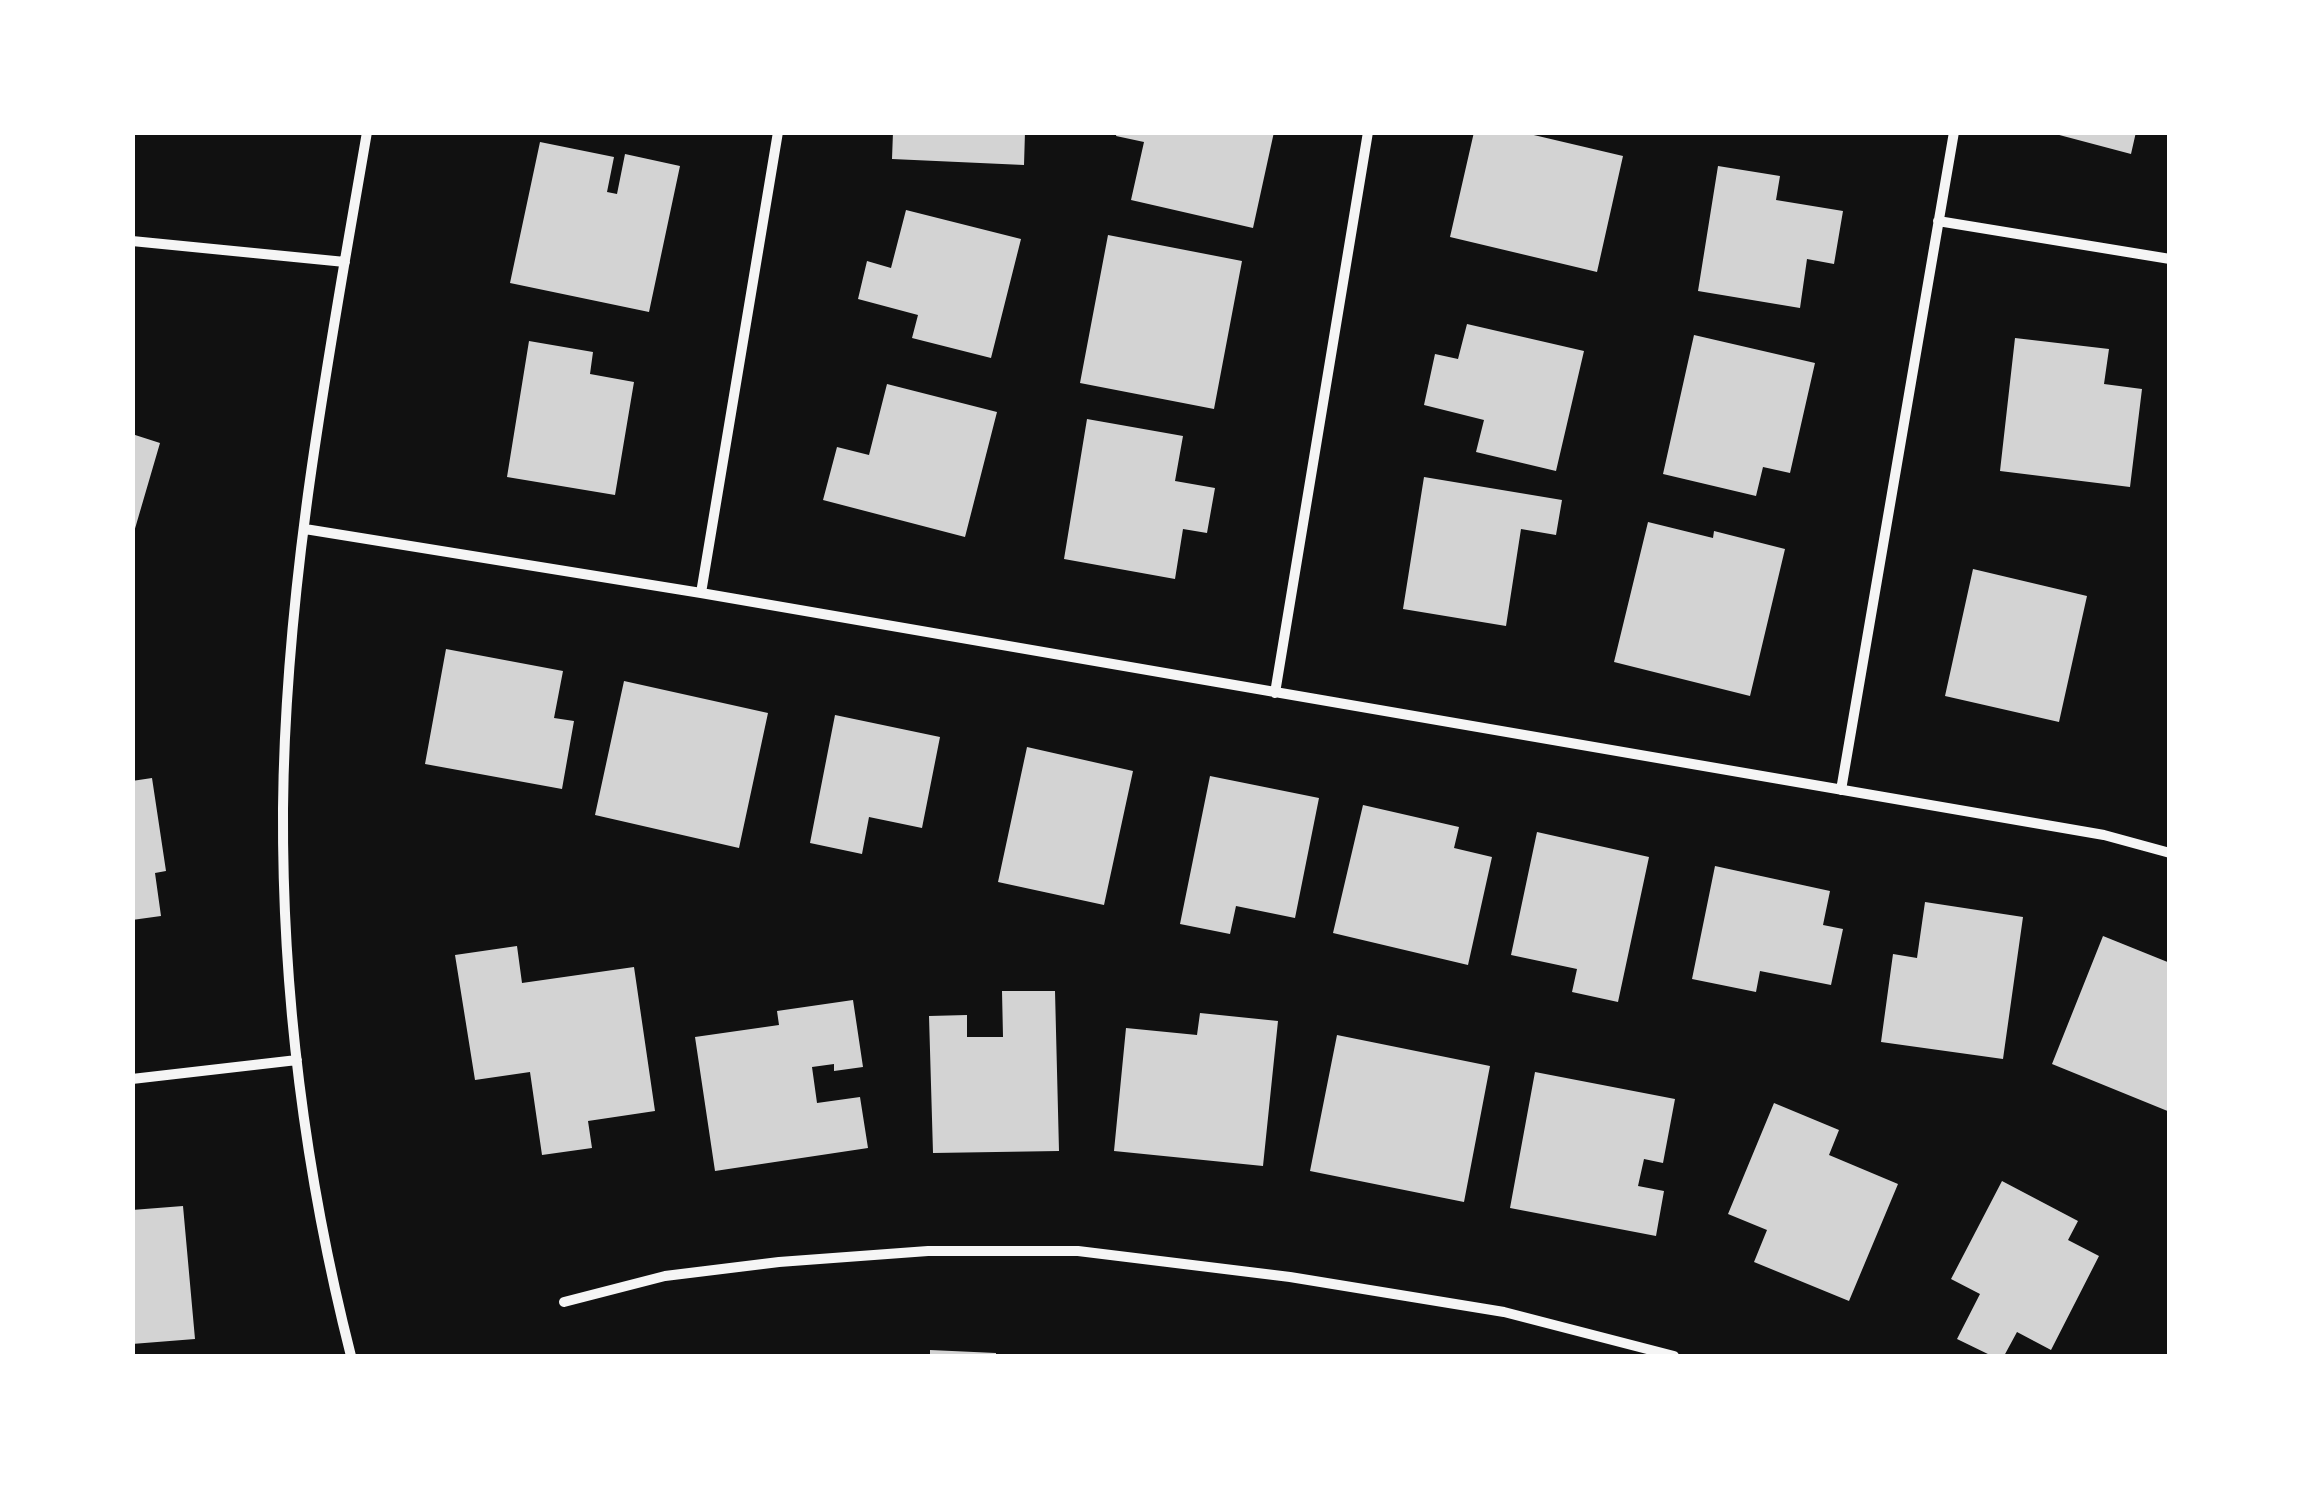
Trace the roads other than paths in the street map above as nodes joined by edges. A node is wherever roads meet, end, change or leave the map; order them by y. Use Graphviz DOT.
graph roads {
  1 [pos="367,132"];
  2 [pos="778,132"];
  3 [pos="1368,132"];
  4 [pos="1954,132"];
  5 [pos="1938,220"];
  6 [pos="132,241"];
  7 [pos="2170,258"];
  8 [pos="345,262"];
  9 [pos="305,529"];
  10 [pos="700,592"];
  11 [pos="1275,693"];
  12 [pos="1841,790"];
  13 [pos="2170,853"];
  14 [pos="297,1060"];
  15 [pos="132,1079"];
  16 [pos="564,1302"];
  17 [pos="351,1356"];
  18 [pos="1674,1356"];
  1 -- 8 [label="street"];
  2 -- 10 [label="street"];
  3 -- 11 [label="street"];
  4 -- 5 [label="street"];
  5 -- 7 [label="street"];
  5 -- 12 [label="street"];
  6 -- 8 [label="street"];
  8 -- 9 [label="street"];
  9 -- 10 [label="street"];
  9 -- 14 [label="street"];
  10 -- 11 [label="street"];
  11 -- 12 [label="street"];
  12 -- 13 [label="street"];
  14 -- 15 [label="street"];
  14 -- 17 [label="street"];
  16 -- 18 [label="street"];
}
